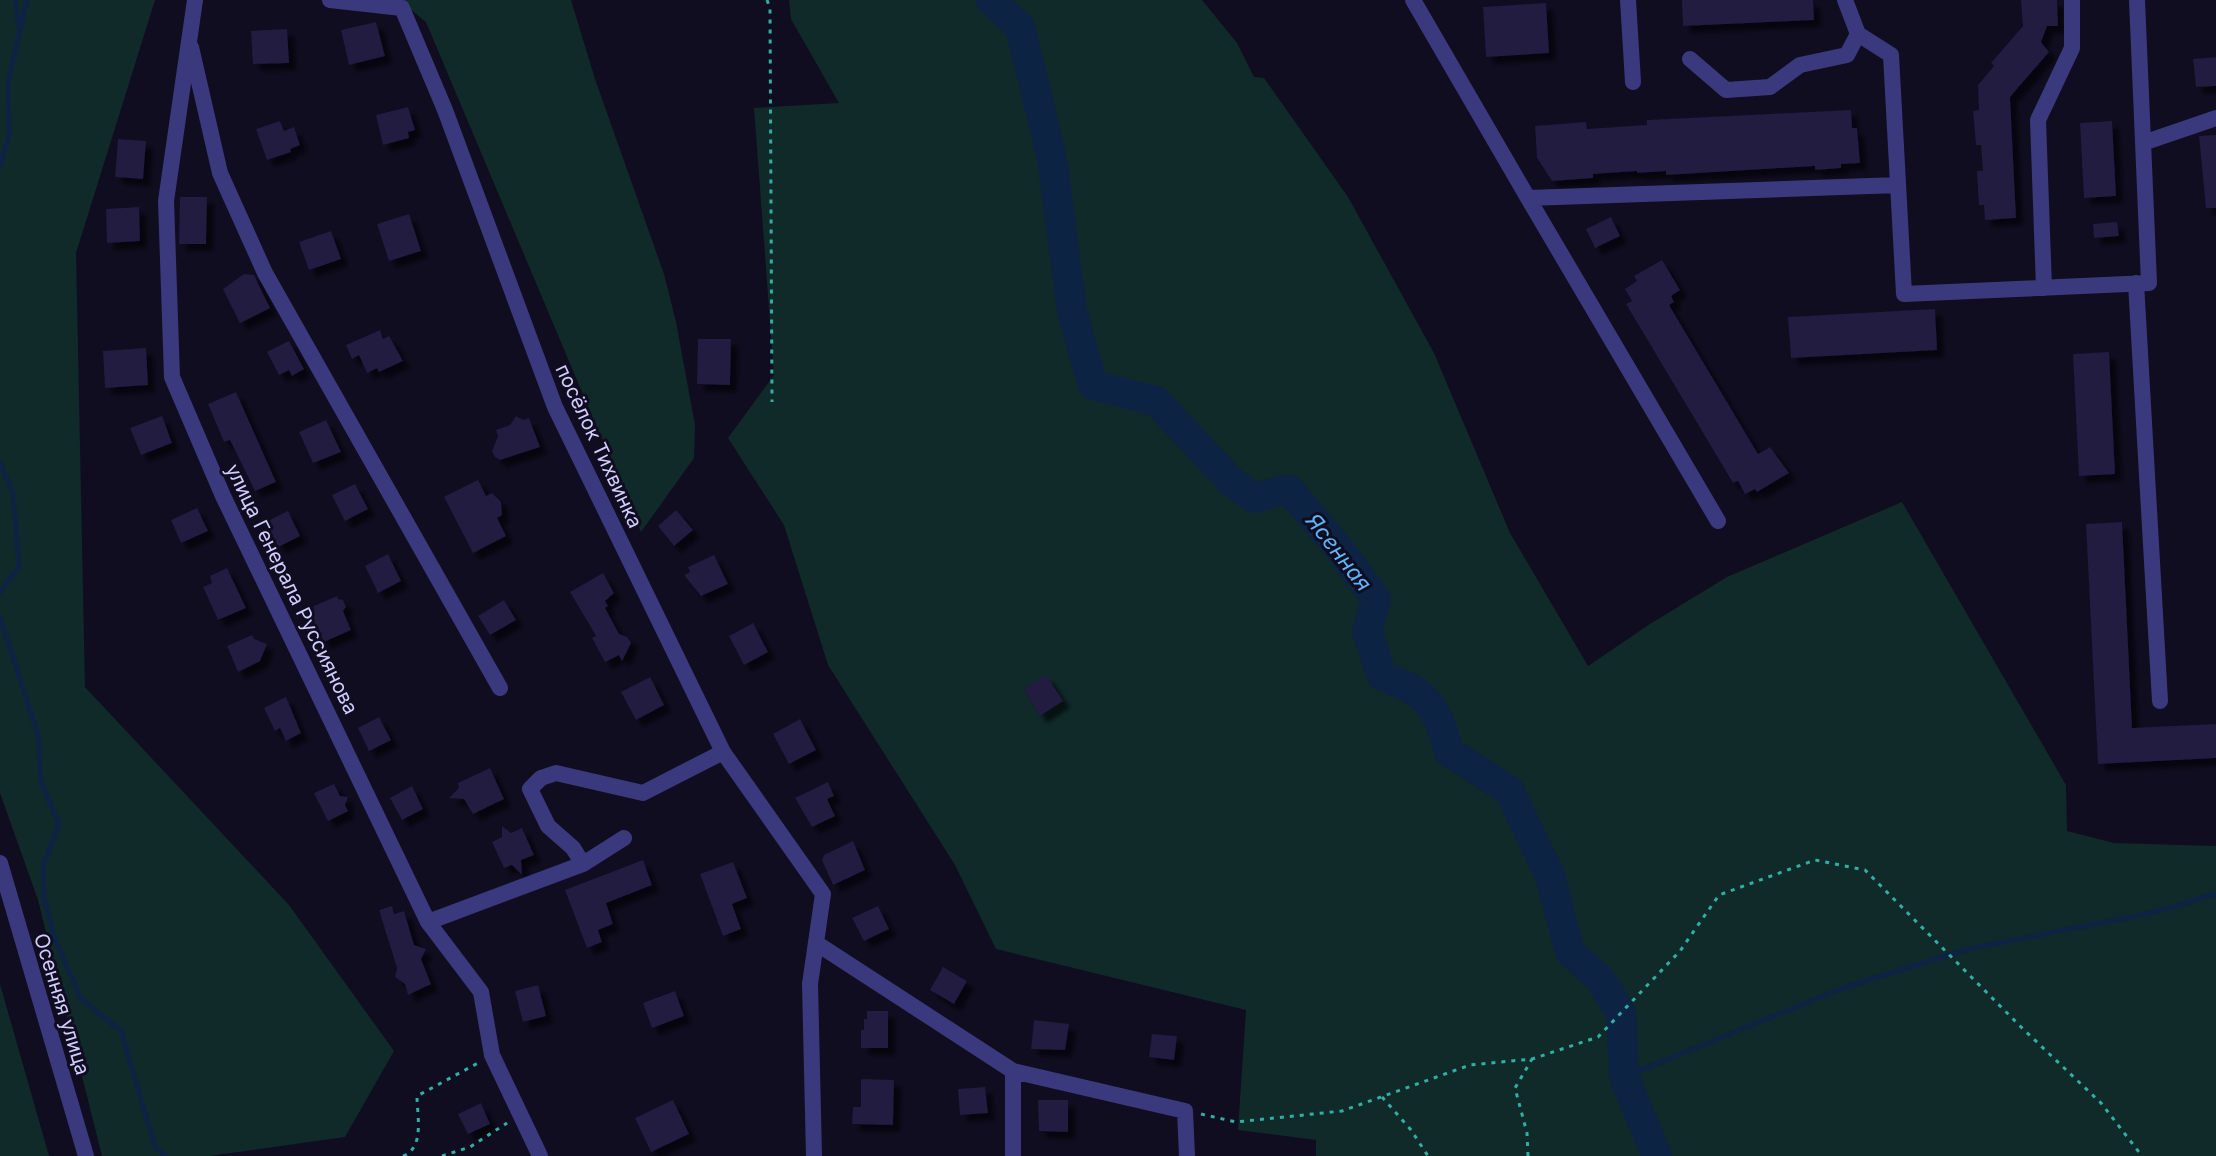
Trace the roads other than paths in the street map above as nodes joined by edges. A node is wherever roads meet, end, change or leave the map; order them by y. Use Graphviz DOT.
graph roads {
  1 [pos="195,0"];
  2 [pos="330,0"];
  3 [pos="1413,0"];
  4 [pos="1628,0"];
  5 [pos="1845,0"];
  6 [pos="2072,0"];
  7 [pos="2137,0"];
  8 [pos="1858,34"];
  9 [pos="188,37"];
  10 [pos="1690,59"];
  11 [pos="1633,82"];
  12 [pos="2216,118"];
  13 [pos="2143,143"];
  14 [pos="1898,185"];
  15 [pos="1528,198"];
  16 [pos="2136,283"];
  17 [pos="2044,288"];
  18 [pos="1718,521"];
  19 [pos="500,688"];
  20 [pos="2160,701"];
  21 [pos="723,752"];
  22 [pos="624,838"];
  23 [pos="0,863"];
  24 [pos="583,864"];
  25 [pos="428,922"];
  26 [pos="816,943"];
  27 [pos="1013,1071"];
  28 [pos="86,1156"];
  29 [pos="540,1156"];
  30 [pos="814,1156"];
  31 [pos="1013,1156"];
  32 [pos="1187,1156"];
  1 -- 9 [label="street, улица Генерала Руссиянова"];
  2 -- 21 [label="street, посёлок Тихвинка"];
  3 -- 15 [label="street"];
  4 -- 11 [label="street"];
  5 -- 8 [label="street"];
  6 -- 17 [label="street"];
  7 -- 13 [label="street"];
  8 -- 10 [label="street"];
  8 -- 14 [label="street"];
  9 -- 19 [label="street"];
  9 -- 25 [label="street, улица Генерала Руссиянова"];
  12 -- 13 [label="street"];
  13 -- 16 [label="street"];
  14 -- 15 [label="street"];
  14 -- 17 [label="street"];
  15 -- 18 [label="street"];
  16 -- 17 [label="street"];
  16 -- 20 [label="street"];
  21 -- 24 [label="street"];
  21 -- 26 [label="street, посёлок Тихвинка"];
  22 -- 24 [label="street"];
  23 -- 28 [label="street, Осенняя улица"];
  24 -- 25 [label="street"];
  25 -- 29 [label="street, улица Генерала Руссиянова"];
  26 -- 27 [label="street"];
  26 -- 30 [label="street, посёлок Тихвинка"];
  27 -- 31 [label="street"];
  27 -- 32 [label="street"];
}
